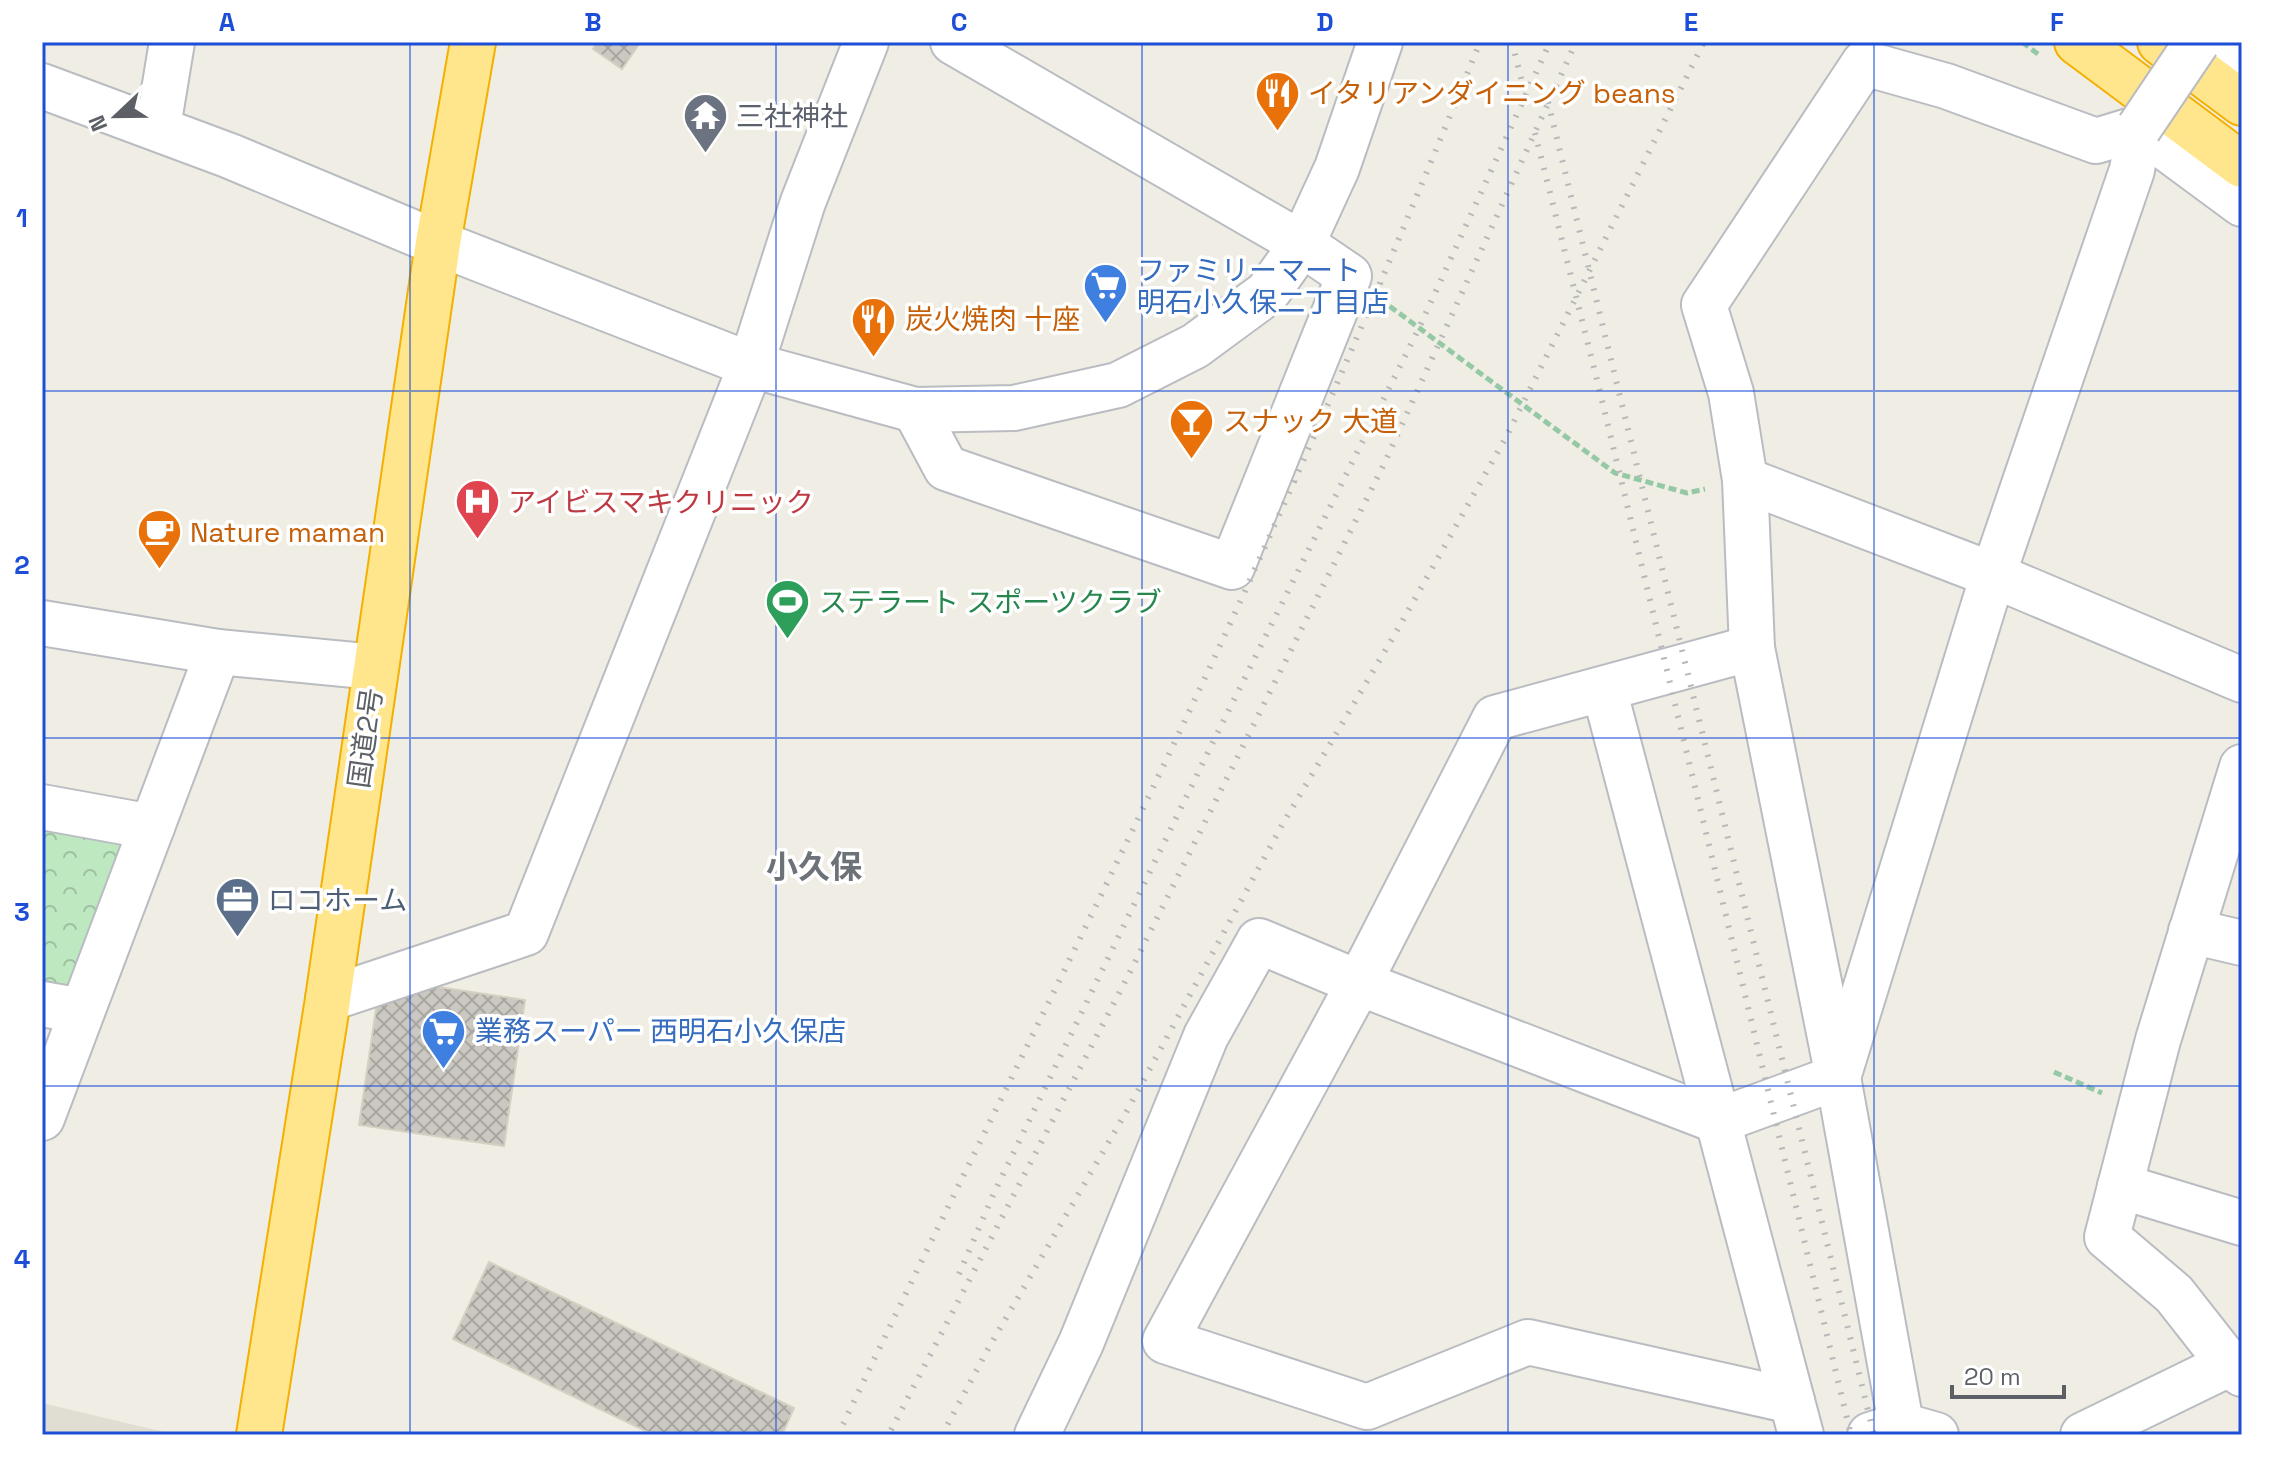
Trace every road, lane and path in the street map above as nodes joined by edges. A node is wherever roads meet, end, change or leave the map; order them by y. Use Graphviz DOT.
graph roads {
  1 [pos="172,42"];
  2 [pos="473,42"];
  3 [pos="866,42"];
  4 [pos="953,42"];
  5 [pos="1380,42"];
  6 [pos="2077,42"];
  7 [pos="2160,42"];
  8 [pos="2197,42"];
  9 [pos="2222,42"];
  10 [pos="2242,56"];
  11 [pos="42,86"];
  12 [pos="2242,103"];
  13 [pos="158,127"];
  14 [pos="2139,128"];
  15 [pos="2242,165"];
  16 [pos="2242,204"];
  17 [pos="438,243"];
  18 [pos="1302,244"];
  19 [pos="1349,276"];
  20 [pos="751,365"];
  21 [pos="915,410"];
  22 [pos="1745,480"];
  23 [pos="1993,575"];
  24 [pos="42,623"];
  25 [pos="1752,648"];
  26 [pos="218,652"];
  27 [pos="375,667"];
  28 [pos="2242,680"];
  29 [pos="1604,689"];
  30 [pos="2242,767"];
  31 [pos="42,807"];
  32 [pos="152,827"];
  33 [pos="2191,931"];
  34 [pos="2242,943"];
  35 [pos="1359,983"];
  36 [pos="328,999"];
  37 [pos="62,1008"];
  38 [pos="2054,1072"];
  39 [pos="1838,1077"];
  40 [pos="2140,1110"];
  41 [pos="42,1118"];
  42 [pos="1718,1121"];
  43 [pos="2120,1186"];
  44 [pos="2242,1223"];
  45 [pos="2235,1369"];
  46 [pos="1796,1418"];
  47 [pos="1902,1432"];
  48 [pos="259,1435"];
  49 [pos="1037,1435"];
  50 [pos="2083,1435"];
  1 -- 13 [label="street"];
  2 -- 17 [label="highway, 国道2号"];
  3 -- 20 [label="street"];
  4 -- 18 [label="street"];
  5 -- 18 [label="street"];
  6 -- 15 [label="highway"];
  7 -- 12 [label="highway"];
  8 -- 14 [label="street, bridge"];
  9 -- 10 [label="street"];
  11 -- 13 [label="street"];
  13 -- 17 [label="street"];
  14 -- 16 [label="street"];
  14 -- 22 [label="street"];
  14 -- 23 [label="street"];
  17 -- 20 [label="street"];
  17 -- 27 [label="highway, 国道2号"];
  18 -- 19 [label="street"];
  18 -- 21 [label="street"];
  19 -- 21 [label="street"];
  19 -- 22 [label="path"];
  20 -- 21 [label="street"];
  20 -- 36 [label="street"];
  22 -- 23 [label="street"];
  22 -- 25 [label="street"];
  23 -- 28 [label="street"];
  23 -- 39 [label="street"];
  24 -- 26 [label="street"];
  25 -- 29 [label="street"];
  25 -- 39 [label="street"];
  26 -- 27 [label="street"];
  26 -- 32 [label="street"];
  27 -- 36 [label="highway, 国道2号"];
  29 -- 35 [label="street"];
  29 -- 42 [label="street"];
  30 -- 33 [label="street"];
  31 -- 32 [label="street"];
  32 -- 37 [label="street"];
  33 -- 34 [label="street"];
  33 -- 40 [label="street"];
  35 -- 42 [label="street"];
  35 -- 46 [label="street"];
  35 -- 49 [label="street"];
  36 -- 48 [label="highway, 国道2号"];
  37 -- 41 [label="street"];
  38 -- 40 [label="path"];
  39 -- 42 [label="street"];
  39 -- 47 [label="street"];
  40 -- 43 [label="street"];
  42 -- 46 [label="street"];
  43 -- 44 [label="street"];
  43 -- 45 [label="street"];
  45 -- 50 [label="street"];
}
